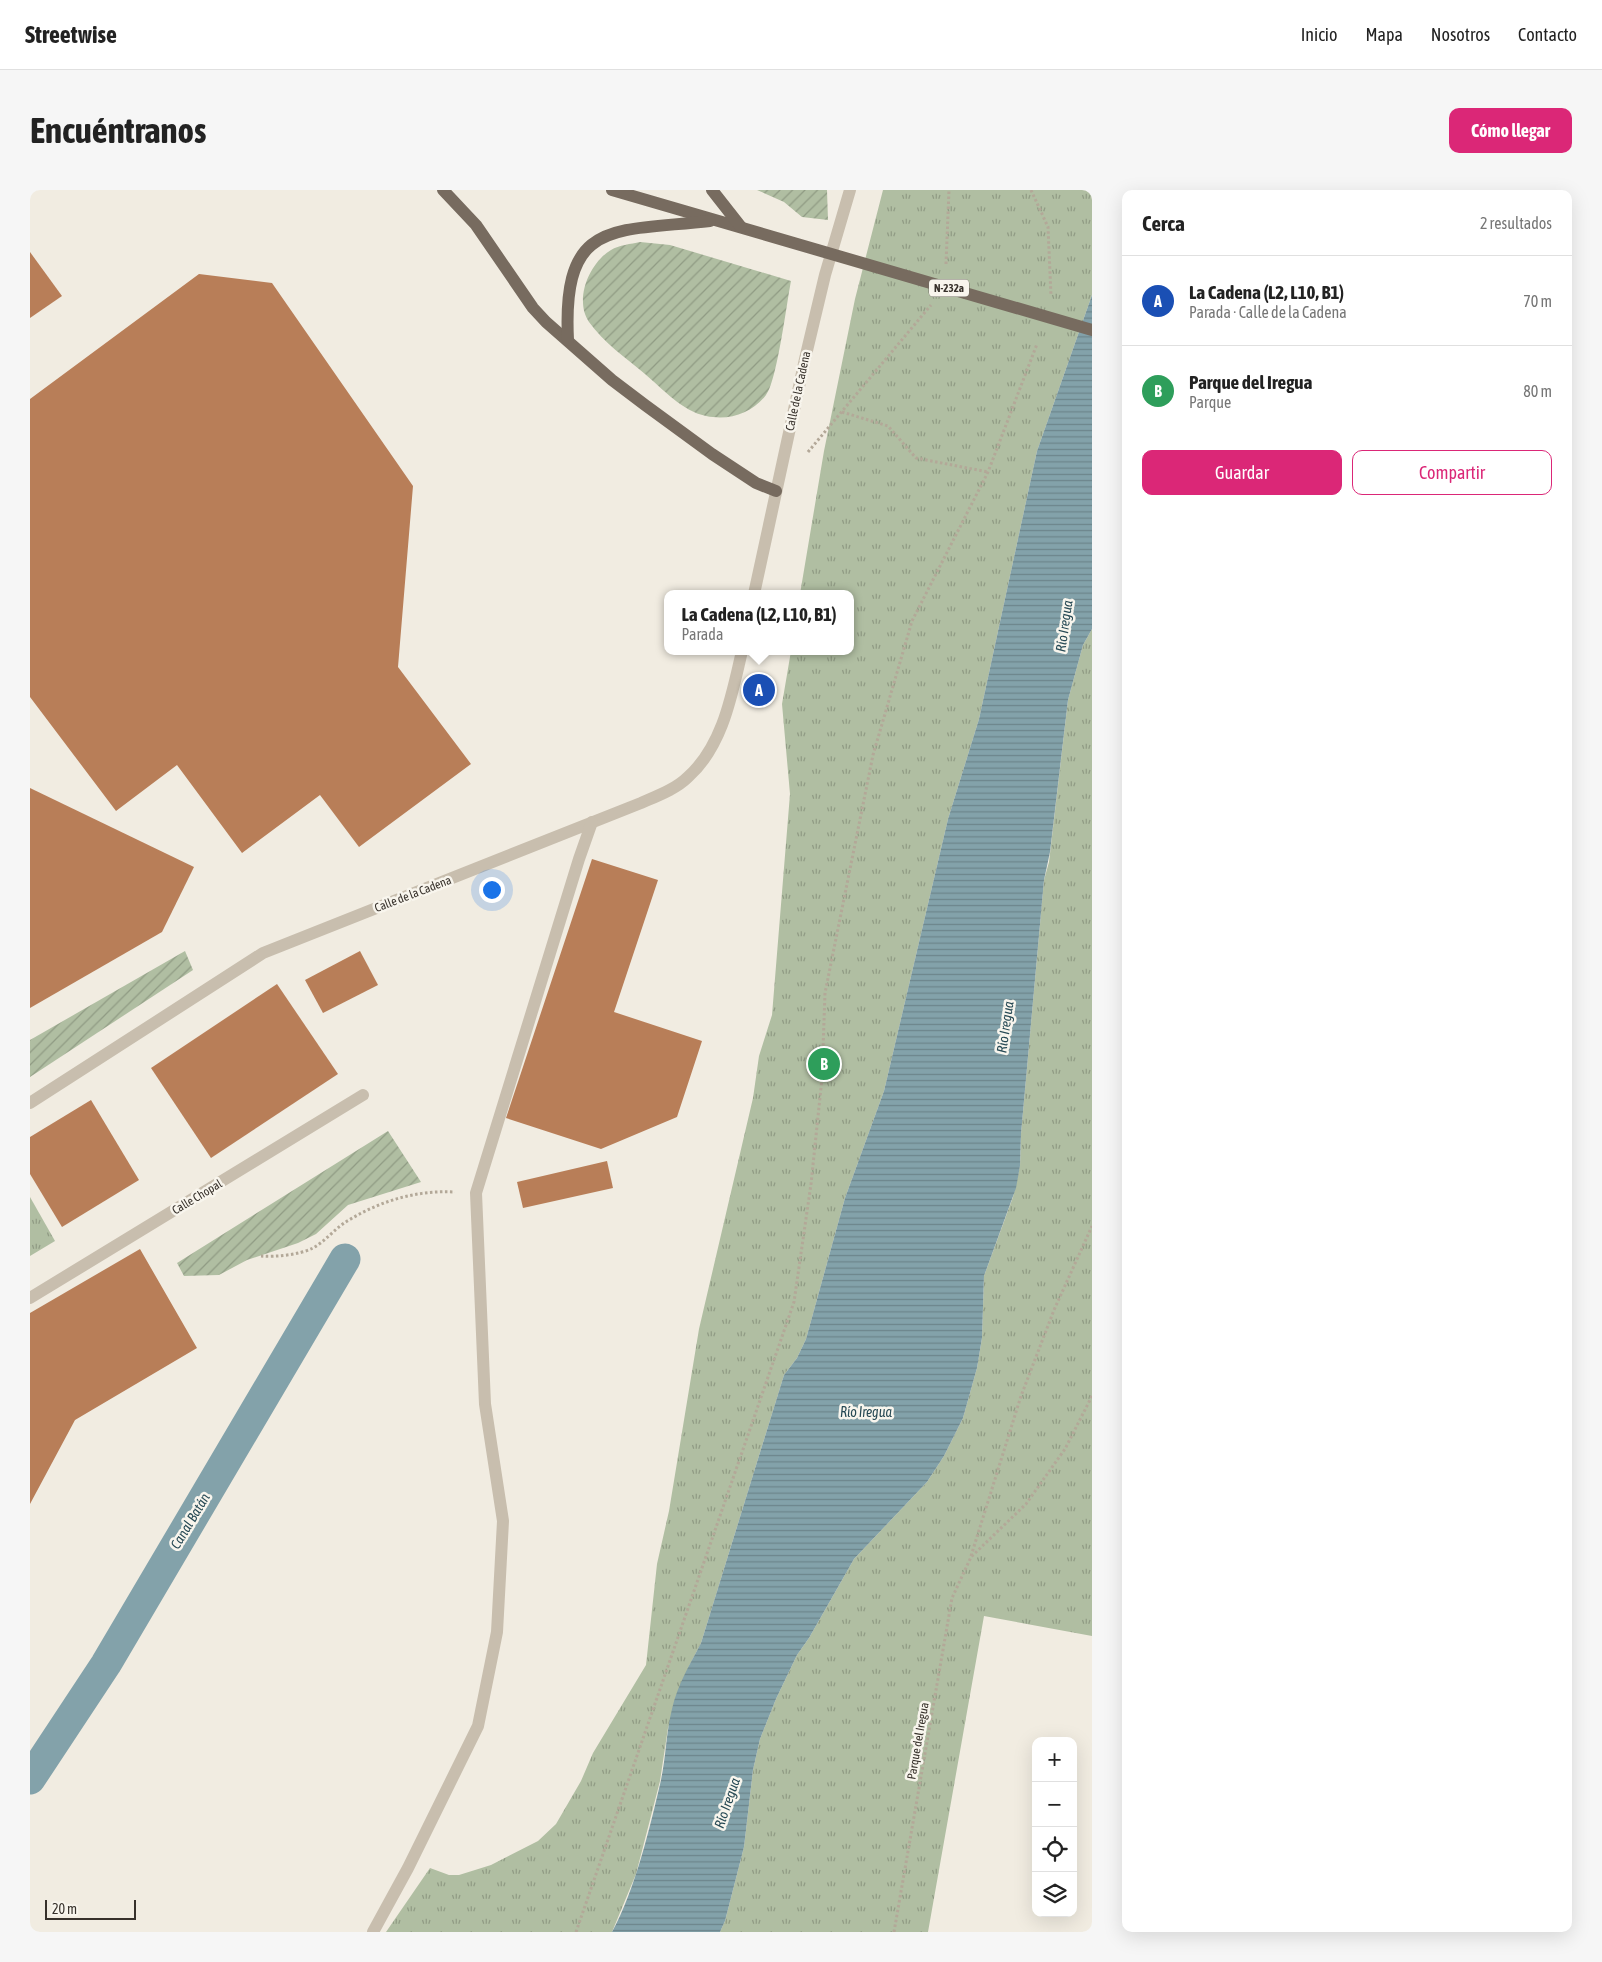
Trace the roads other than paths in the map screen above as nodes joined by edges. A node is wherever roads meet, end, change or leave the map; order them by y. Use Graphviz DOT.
graph roads {
  1 [pos="443,190"];
  2 [pos="612,190"];
  3 [pos="712,190"];
  4 [pos="850,190"];
  5 [pos="717,220"];
  6 [pos="740,227"];
  7 [pos="1092,330"];
  8 [pos="568,340"];
  9 [pos="776,491"];
  10 [pos="755,590"];
  11 [pos="741,655"];
  12 [pos="592,822"];
  13 [pos="363,1095"];
  14 [pos="30,1103"];
  15 [pos="30,1298"];
  16 [pos="373,1932"];
  1 -- 8 [label="main road"];
  2 -- 5 [label="main road, N-232a"];
  3 -- 6 [label="main road"];
  4 -- 9 [label="street, Calle de la Cadena"];
  5 -- 6 [label="main road, N-232a"];
  5 -- 8 [label="main road"];
  6 -- 7 [label="main road, N-232a"];
  8 -- 9 [label="main road"];
  9 -- 10 [label="street, Calle de la Cadena"];
  11 -- 12 [label="street, Calle de la Cadena"];
  12 -- 14 [label="street, Calle de la Cadena"];
  12 -- 16 [label="street"];
  13 -- 15 [label="street, Calle Chopal"];
}
